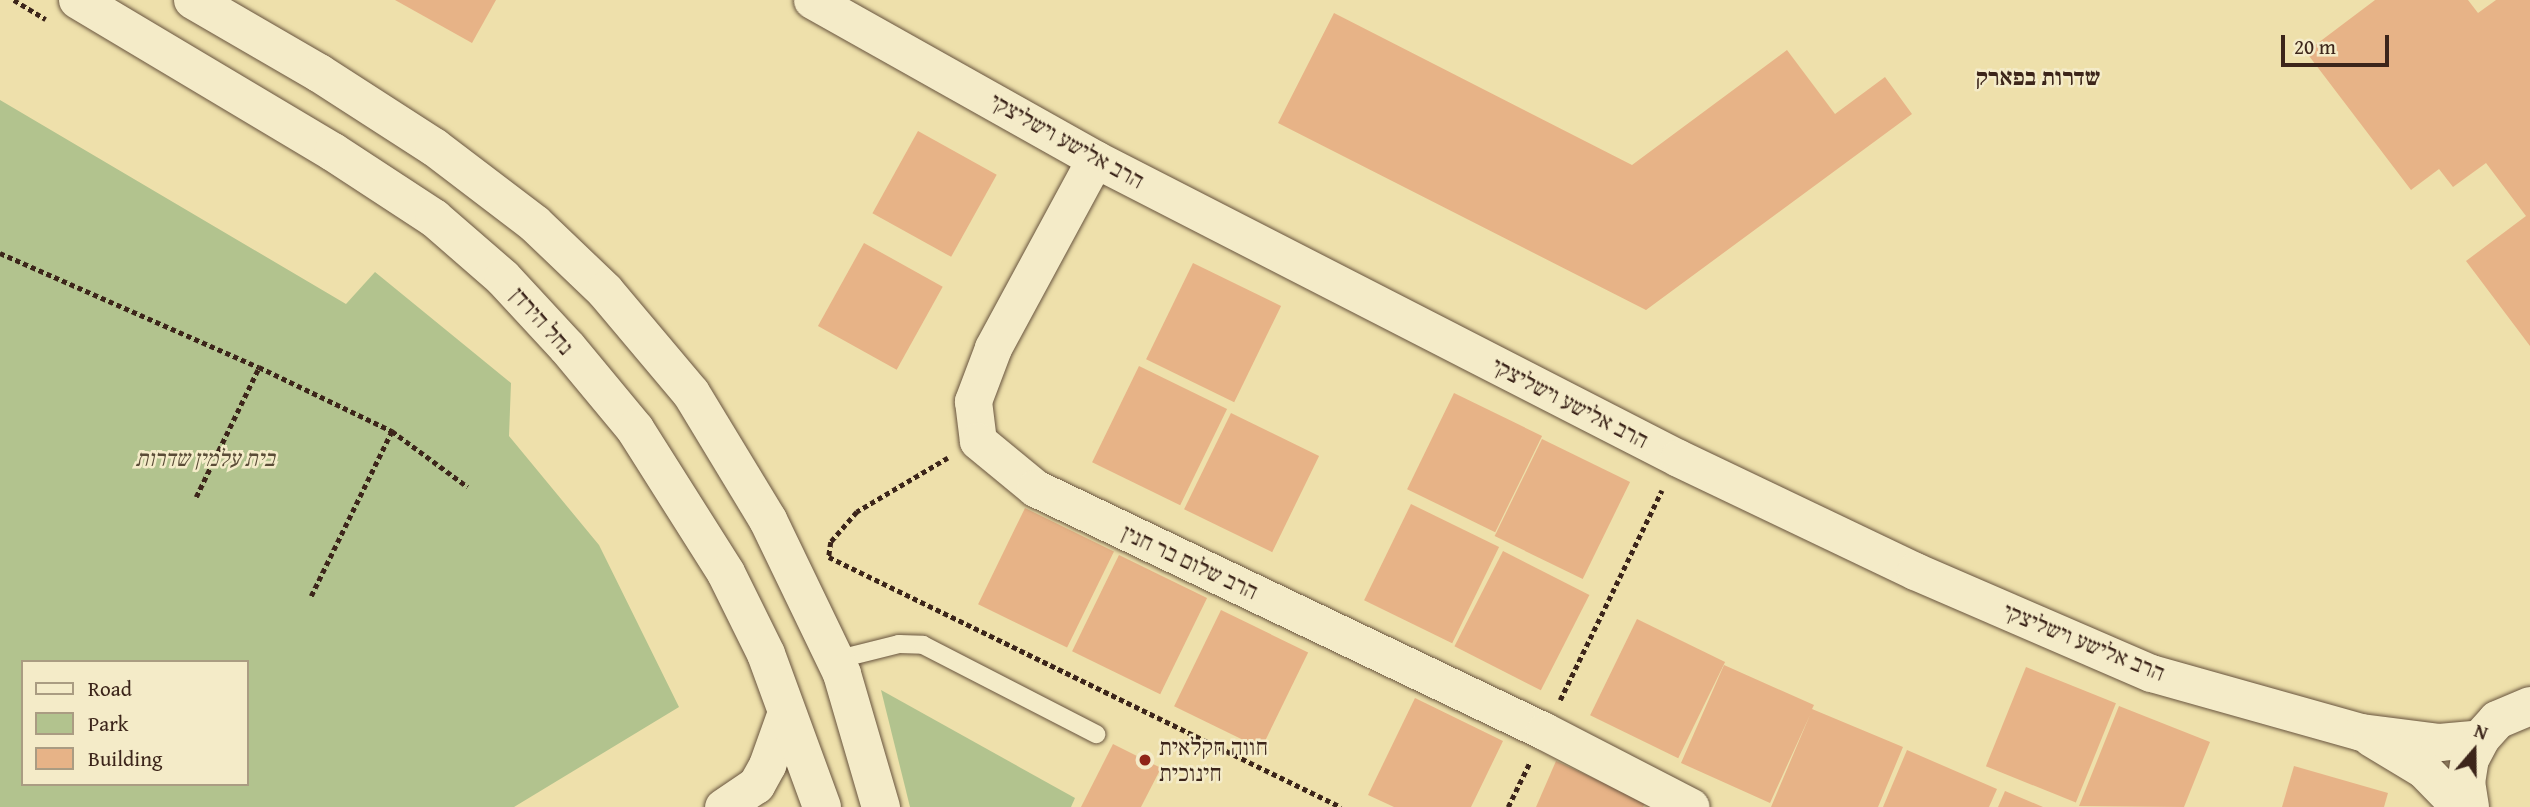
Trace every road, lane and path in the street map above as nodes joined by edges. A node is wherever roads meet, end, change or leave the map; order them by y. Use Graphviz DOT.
graph roads {
  1 [pos="14,0"];
  2 [pos="193,0"];
  3 [pos="812,0"];
  4 [pos="64,10"];
  5 [pos="1096,159"];
  6 [pos="0,253"];
  7 [pos="259,367"];
  8 [pos="392,431"];
  9 [pos="978,440"];
  10 [pos="1678,458"];
  11 [pos="468,487"];
  12 [pos="196,497"];
  13 [pos="311,596"];
  14 [pos="835,660"];
  15 [pos="2526,704"];
  16 [pos="786,712"];
  17 [pos="1545,731"];
  18 [pos="2361,732"];
  19 [pos="1096,734"];
  20 [pos="2480,738"];
  21 [pos="723,807"];
  22 [pos="822,807"];
  23 [pos="881,807"];
  24 [pos="1341,807"];
  25 [pos="1508,807"];
  26 [pos="1691,807"];
  27 [pos="2460,807"];
  28 [pos="2470,807"];
  1 -- 4 [label="path"];
  2 -- 14 [label="main road"];
  3 -- 5 [label="street, הרב אלישע וישליצקי"];
  4 -- 16 [label="main road, נחל הירדן"];
  5 -- 9 [label="street"];
  5 -- 10 [label="street, הרב אלישע וישליצקי"];
  6 -- 7 [label="path"];
  7 -- 8 [label="path"];
  7 -- 12 [label="path"];
  8 -- 11 [label="path"];
  8 -- 13 [label="path"];
  9 -- 17 [label="street, הרב שלום בר חנין"];
  9 -- 24 [label="path"];
  10 -- 17 [label="path"];
  10 -- 18 [label="street, הרב אלישע וישליצקי"];
  14 -- 19 [label="lane"];
  14 -- 23 [label="main road"];
  15 -- 20 [label="main road"];
  16 -- 21 [label="street"];
  16 -- 22 [label="main road, נחל הירדן"];
  17 -- 25 [label="path"];
  17 -- 26 [label="street, הרב שלום בר חנין"];
  18 -- 20 [label="street, הרב אלישע וישליצקי"];
  18 -- 27 [label="street, הרב אלישע וישליצקי"];
  20 -- 28 [label="main road"];
}
